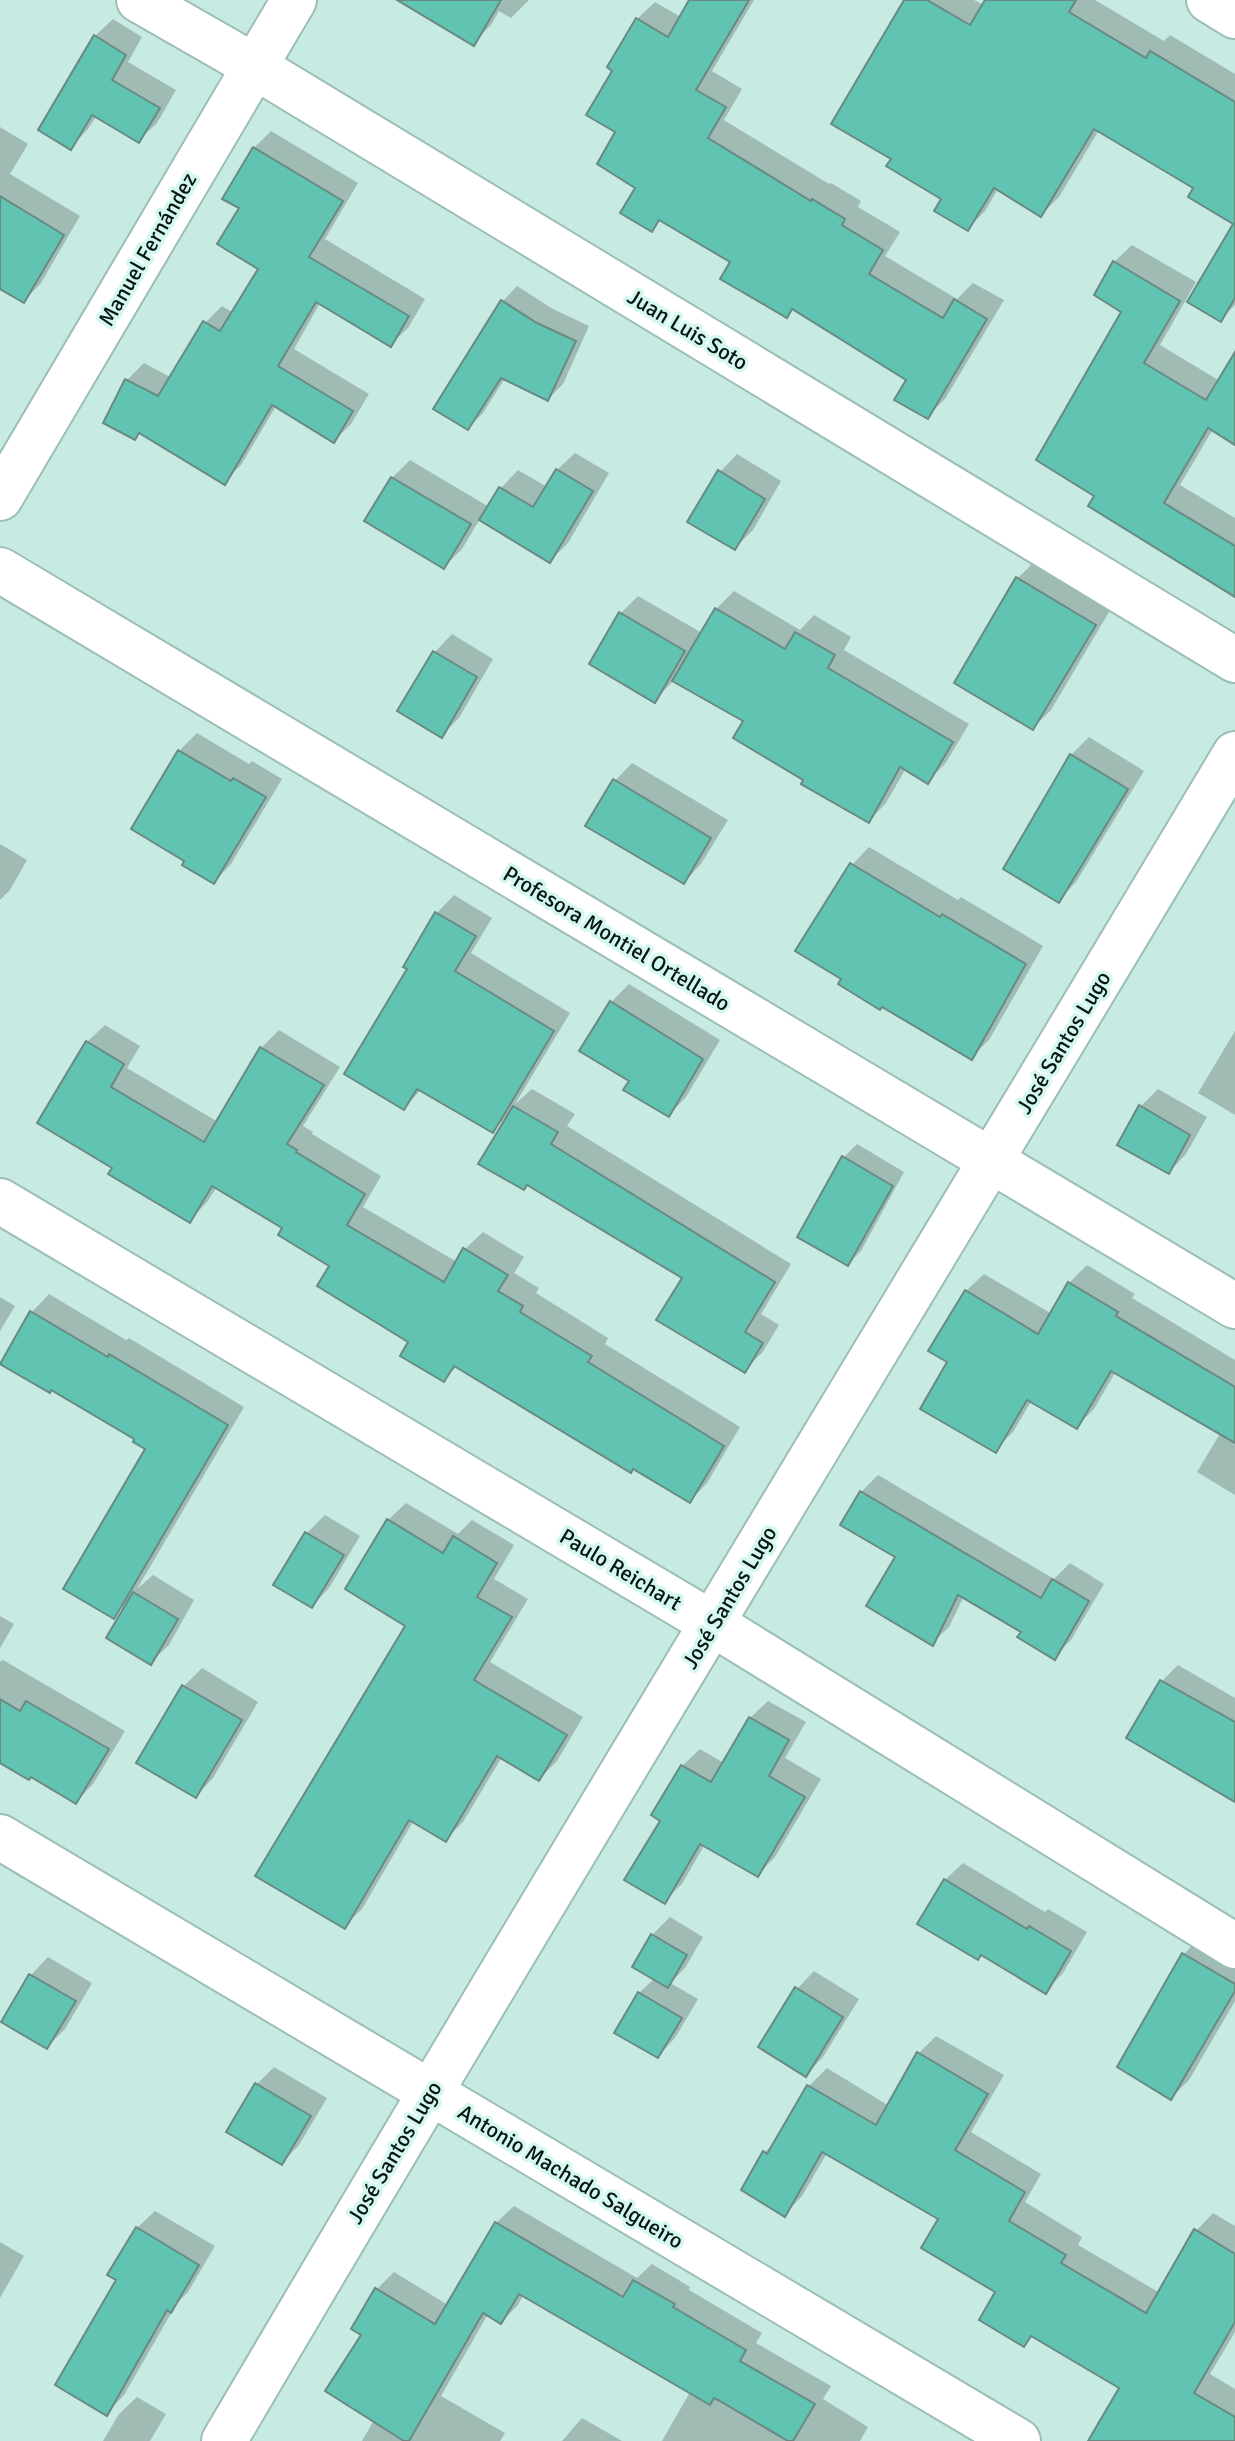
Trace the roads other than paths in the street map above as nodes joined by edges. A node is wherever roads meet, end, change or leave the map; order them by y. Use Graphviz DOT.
graph roads {
  1 [pos="139,0"];
  2 [pos="294,0"];
  3 [pos="1209,0"];
  4 [pos="1235,16"];
  5 [pos="254,66"];
  6 [pos="0,498"];
  7 [pos="0,570"];
  8 [pos="1235,660"];
  9 [pos="1235,754"];
  10 [pos="991,1161"];
  11 [pos="0,1201"];
  12 [pos="1235,1306"];
  13 [pos="713,1624"];
  14 [pos="0,1837"];
  15 [pos="1235,1946"];
  16 [pos="430,2092"];
  17 [pos="224,2441"];
  18 [pos="1018,2441"];
  1 -- 5 [label="street, Juan Luis Soto"];
  2 -- 5 [label="street, Manuel Fernández"];
  3 -- 4 [label="street"];
  5 -- 6 [label="street, Manuel Fernández"];
  5 -- 8 [label="street, Juan Luis Soto"];
  7 -- 10 [label="street, Profesora Montiel Ortellado"];
  9 -- 10 [label="street, José Santos Lugo"];
  10 -- 12 [label="street, Profesora Montiel Ortellado"];
  10 -- 13 [label="street, José Santos Lugo"];
  11 -- 13 [label="street, Paulo Reichart"];
  13 -- 15 [label="street, Paulo Reichart"];
  13 -- 16 [label="street, José Santos Lugo"];
  14 -- 16 [label="street, Antonio Machado Salgueiro"];
  16 -- 17 [label="street, José Santos Lugo"];
  16 -- 18 [label="street, Antonio Machado Salgueiro"];
}
